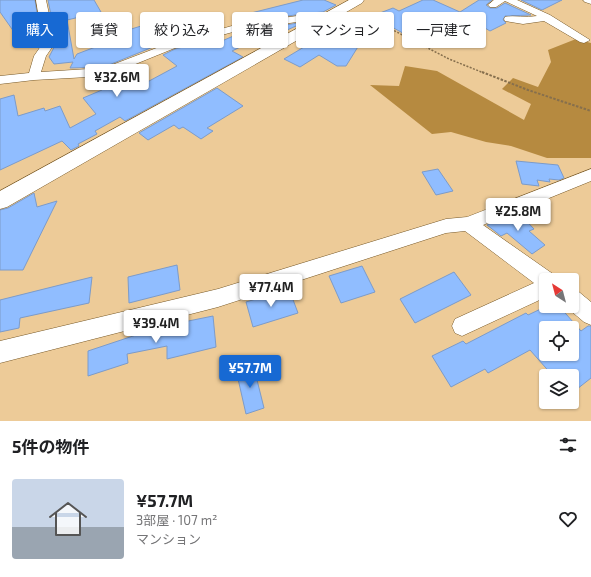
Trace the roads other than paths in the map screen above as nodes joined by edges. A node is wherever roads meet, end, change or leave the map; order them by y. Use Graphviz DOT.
graph roads {
  1 [pos="41,0"];
  2 [pos="509,0"];
  3 [pos="588,0"];
  4 [pos="591,1"];
  5 [pos="353,3"];
  6 [pos="337,12"];
  7 [pos="546,17"];
  8 [pos="296,19"];
  9 [pos="509,19"];
  10 [pos="296,35"];
  11 [pos="584,40"];
  12 [pos="34,76"];
  13 [pos="0,80"];
  14 [pos="591,175"];
  15 [pos="0,202"];
  16 [pos="468,224"];
  17 [pos="539,275"];
  18 [pos="539,290"];
  19 [pos="579,305"];
  20 [pos="591,315"];
  21 [pos="462,326"];
  22 [pos="0,352"];
  1 -- 12 [label="street"];
  2 -- 7 [label="street"];
  3 -- 4 [label="street"];
  5 -- 6 [label="street"];
  7 -- 9 [label="street"];
  7 -- 11 [label="street"];
  8 -- 12 [label="street"];
  10 -- 15 [label="street"];
  12 -- 13 [label="street"];
  14 -- 16 [label="street"];
  16 -- 17 [label="street"];
  16 -- 22 [label="street"];
  18 -- 21 [label="street"];
  19 -- 20 [label="street"];
}
